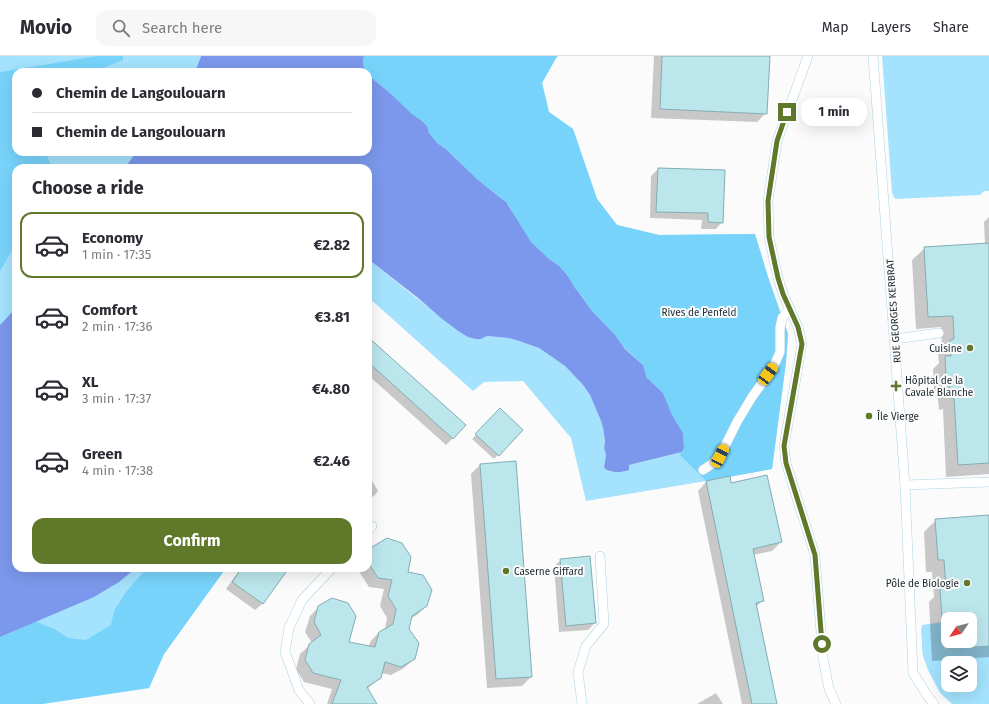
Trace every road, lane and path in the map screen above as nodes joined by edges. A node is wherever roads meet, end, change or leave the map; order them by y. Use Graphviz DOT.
graph roads {
  1 [pos="808,56"];
  2 [pos="873,56"];
  3 [pos="790,309"];
  4 [pos="939,333"];
  5 [pos="895,339"];
  6 [pos="703,470"];
  7 [pos="989,482"];
  8 [pos="905,485"];
  9 [pos="600,556"];
  10 [pos="328,572"];
  11 [pos="310,704"];
  12 [pos="582,704"];
  13 [pos="836,704"];
  14 [pos="934,704"];
  1 -- 3 [label="lane"];
  2 -- 5 [label="lane, RUE GEORGES KERBRAT"];
  3 -- 6 [label="lane"];
  3 -- 13 [label="lane"];
  4 -- 5 [label="lane"];
  5 -- 8 [label="lane, RUE GEORGES KERBRAT"];
  7 -- 8 [label="lane"];
  8 -- 14 [label="lane, RUE GEORGES KERBRAT"];
  9 -- 12 [label="lane"];
  10 -- 11 [label="lane"];
}
